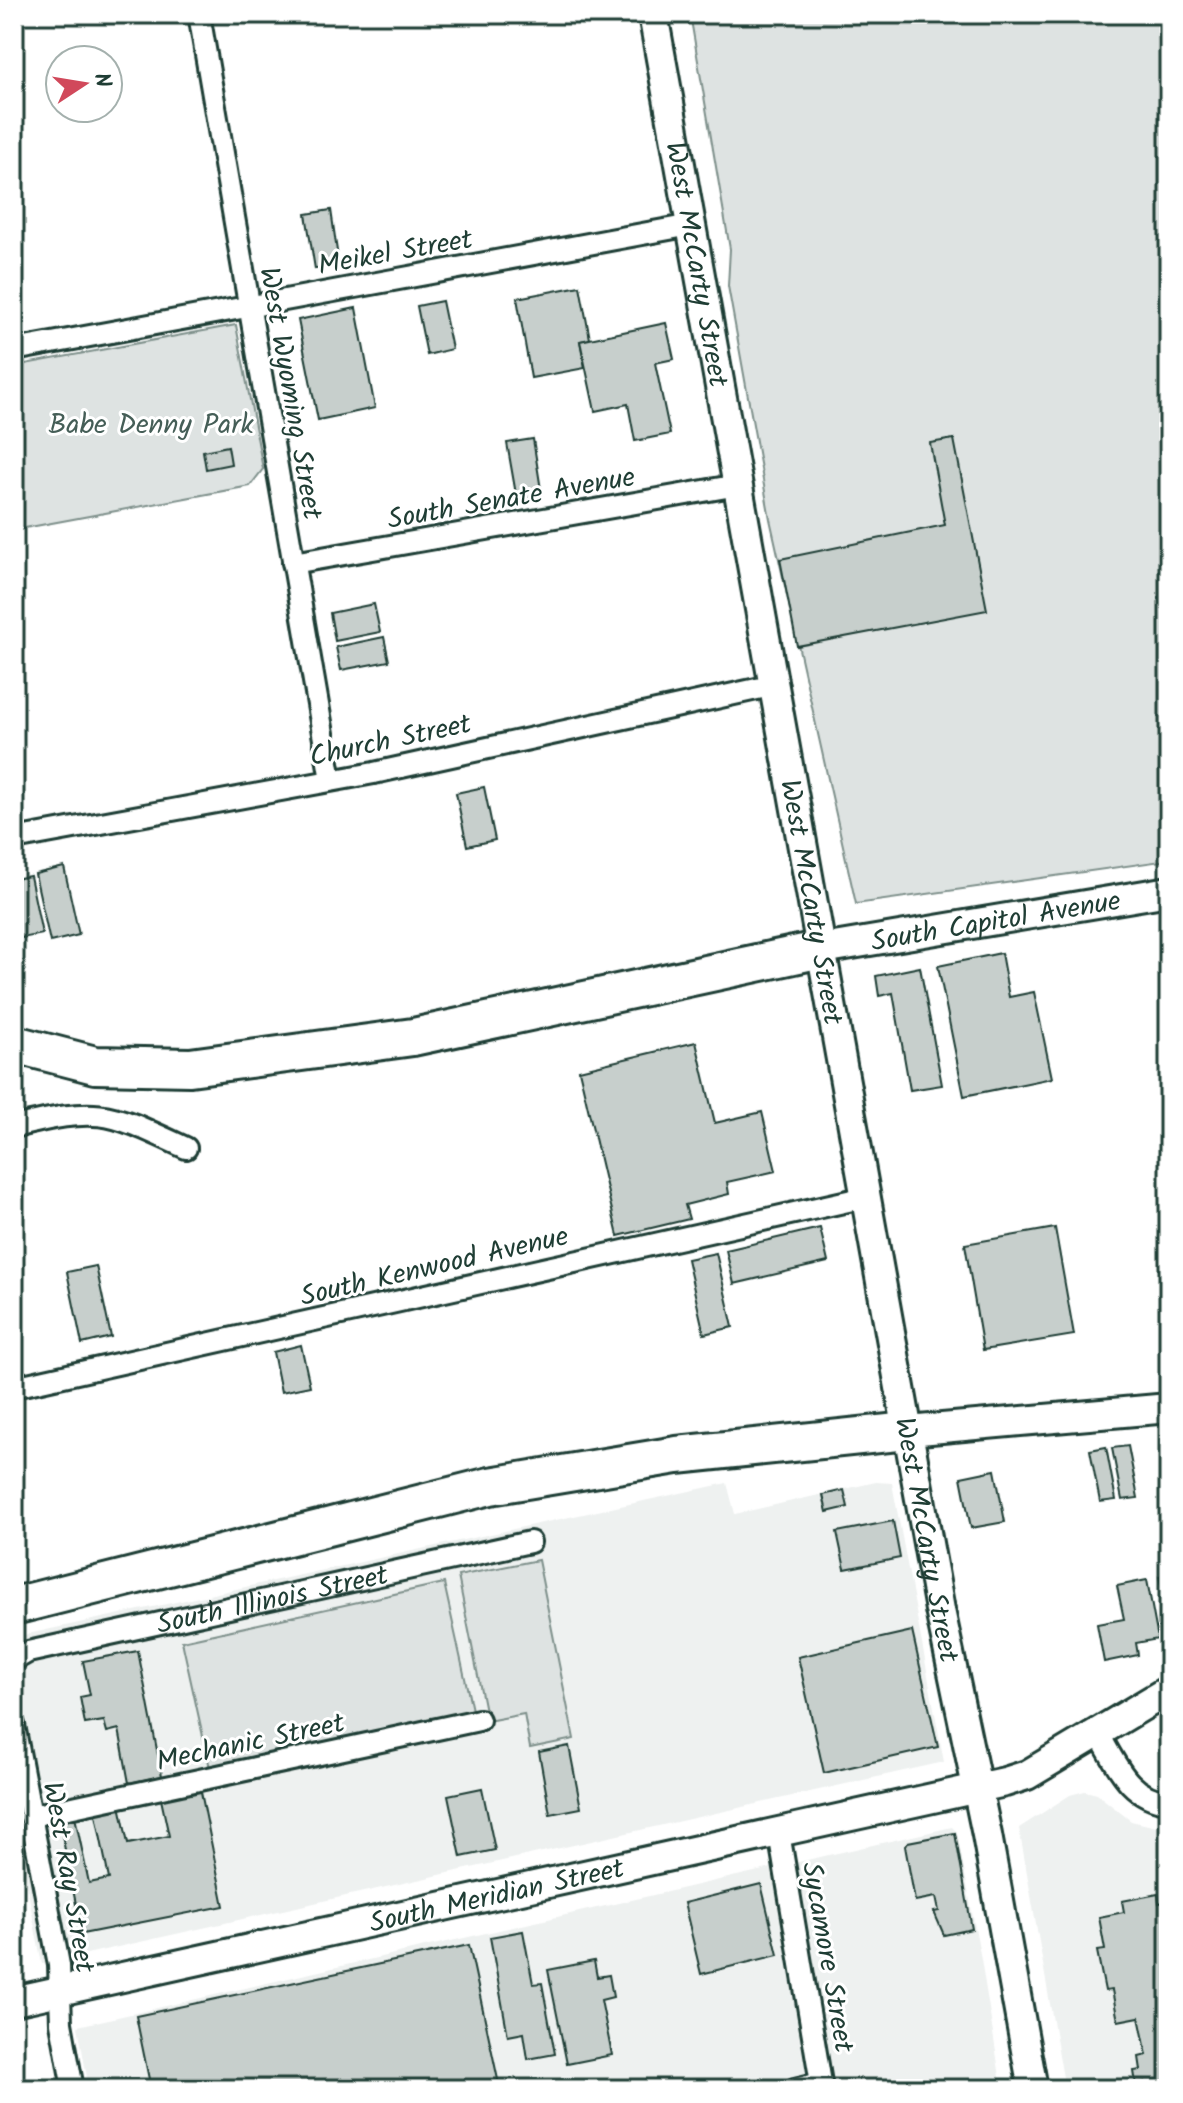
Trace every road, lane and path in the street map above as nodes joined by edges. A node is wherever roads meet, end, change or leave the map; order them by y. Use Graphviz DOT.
graph roads {
  1 [pos="199,14"];
  2 [pos="653,14"];
  3 [pos="691,225"];
  4 [pos="249,306"];
  5 [pos="14,350"];
  6 [pos="738,485"];
  7 [pos="293,563"];
  8 [pos="775,685"];
  9 [pos="331,780"];
  10 [pos="14,839"];
  11 [pos="1169,891"];
  12 [pos="822,949"];
  13 [pos="14,1044"];
  14 [pos="14,1127"];
  15 [pos="186,1148"];
  16 [pos="866,1197"];
  17 [pos="14,1387"];
  18 [pos="1169,1408"];
  19 [pos="908,1431"];
  20 [pos="530,1542"];
  21 [pos="14,1606"];
  22 [pos="14,1660"];
  23 [pos="1169,1690"];
  24 [pos="479,1720"];
  25 [pos="14,1725"];
  26 [pos="1098,1733"];
  27 [pos="977,1788"];
  28 [pos="1169,1802"];
  29 [pos="31,1816"];
  30 [pos="779,1833"];
  31 [pos="62,1991"];
  32 [pos="14,2001"];
  33 [pos="822,2086"];
  34 [pos="73,2089"];
  35 [pos="795,2089"];
  36 [pos="1033,2089"];
  1 -- 4 [label="street, West Wyoming Street"];
  2 -- 3 [label="main road, West McCarty Street"];
  3 -- 4 [label="street, Meikel Street"];
  3 -- 6 [label="main road, West McCarty Street"];
  4 -- 5 [label="street, Meikel Street"];
  4 -- 7 [label="street, West Wyoming Street"];
  6 -- 7 [label="street, South Senate Avenue"];
  6 -- 8 [label="main road, West McCarty Street"];
  7 -- 9 [label="street, West Wyoming Street"];
  8 -- 9 [label="street, Church Street"];
  8 -- 12 [label="main road, West McCarty Street"];
  9 -- 10 [label="street, Church Street"];
  11 -- 12 [label="main road, South Capitol Avenue"];
  12 -- 13 [label="highway"];
  12 -- 16 [label="main road, West McCarty Street"];
  14 -- 15 [label="street"];
  16 -- 17 [label="street, South Kenwood Avenue"];
  16 -- 19 [label="main road, West McCarty Street"];
  18 -- 19 [label="main road"];
  19 -- 21 [label="highway"];
  19 -- 27 [label="main road, West McCarty Street"];
  20 -- 22 [label="street, South Illinois Street"];
  23 -- 26 [label="main road, South Meridian Street"];
  24 -- 29 [label="street, Mechanic Street"];
  25 -- 29 [label="street, West Ray Street"];
  26 -- 27 [label="main road, South Meridian Street"];
  26 -- 28 [label="street"];
  27 -- 30 [label="main road, South Meridian Street"];
  27 -- 36 [label="main road, West McCarty Street"];
  29 -- 31 [label="street, West Ray Street"];
  30 -- 31 [label="main road, South Meridian Street"];
  30 -- 33 [label="street, Sycamore Street"];
  31 -- 32 [label="main road, South Meridian Street"];
  31 -- 34 [label="street, West Ray Street"];
  33 -- 35 [label="street"];
}
